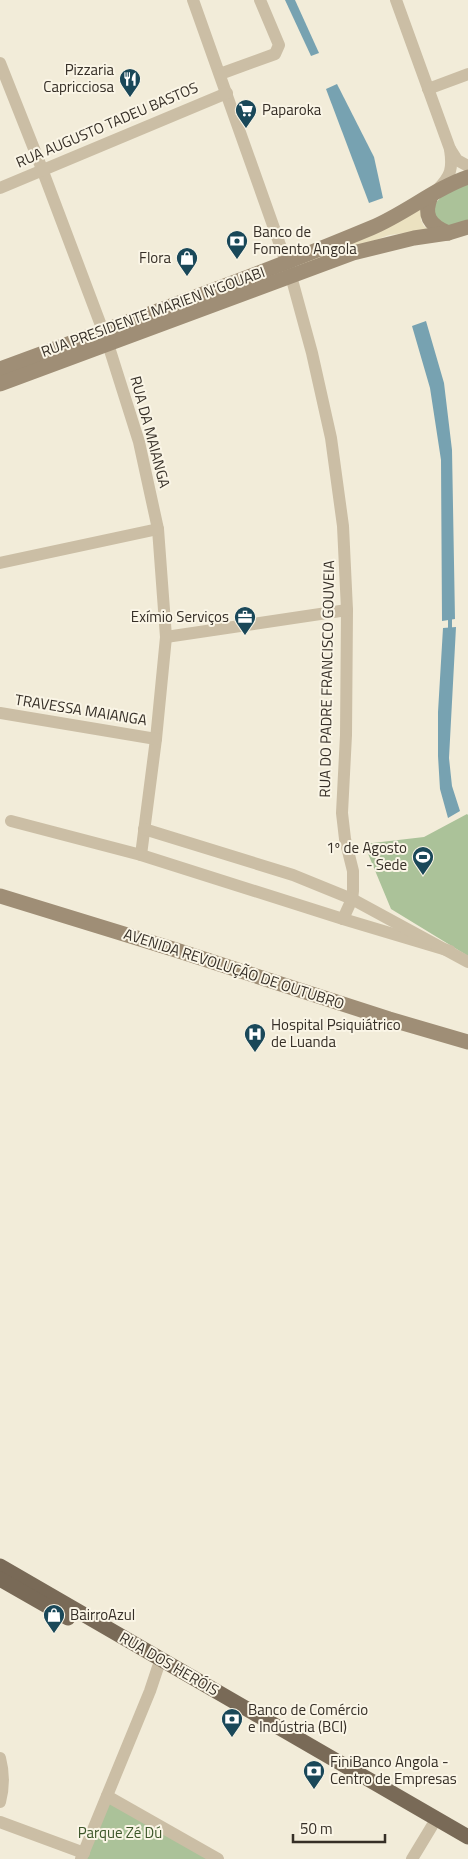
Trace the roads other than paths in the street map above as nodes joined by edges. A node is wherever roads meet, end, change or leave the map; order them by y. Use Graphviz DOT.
graph roads {
  1 [pos="193,0"];
  2 [pos="260,0"];
  3 [pos="396,0"];
  4 [pos="0,63"];
  5 [pos="220,74"];
  6 [pos="468,74"];
  7 [pos="428,89"];
  8 [pos="227,93"];
  9 [pos="450,150"];
  10 [pos="468,166"];
  11 [pos="42,169"];
  12 [pos="468,177"];
  13 [pos="0,188"];
  14 [pos="431,196"];
  15 [pos="468,227"];
  16 [pos="448,233"];
  17 [pos="288,269"];
  18 [pos="106,337"];
  19 [pos="0,369"];
  20 [pos="0,384"];
  21 [pos="158,529"];
  22 [pos="0,563"];
  23 [pos="347,610"];
  24 [pos="166,637"];
  25 [pos="0,713"];
  26 [pos="156,739"];
  27 [pos="10,821"];
  28 [pos="144,829"];
  29 [pos="141,855"];
  30 [pos="0,896"];
  31 [pos="352,899"];
  32 [pos="343,919"];
  33 [pos="450,951"];
  34 [pos="468,962"];
  35 [pos="468,1042"];
  36 [pos="0,1566"];
  37 [pos="0,1579"];
  38 [pos="158,1667"];
  39 [pos="0,1758"];
  40 [pos="107,1796"];
  41 [pos="0,1802"];
  42 [pos="0,1822"];
  43 [pos="432,1826"];
  44 [pos="468,1837"];
  45 [pos="468,1846"];
  46 [pos="82,1856"];
  47 [pos="218,1859"];
  48 [pos="412,1859"];
  1 -- 5 [label="street, RUA DO PADRE FRANCISCO GOUVEIA"];
  2 -- 5 [label="street"];
  3 -- 7 [label="street"];
  4 -- 11 [label="street, RUA DA MAIANGA"];
  5 -- 8 [label="street, RUA DO PADRE FRANCISCO GOUVEIA"];
  6 -- 7 [label="street"];
  7 -- 9 [label="street"];
  8 -- 11 [label="street, RUA AUGUSTO TADEU BASTOS"];
  8 -- 17 [label="street, RUA DO PADRE FRANCISCO GOUVEIA"];
  9 -- 10 [label="street"];
  9 -- 14 [label="street"];
  11 -- 13 [label="street, RUA AUGUSTO TADEU BASTOS"];
  11 -- 18 [label="street, RUA DA MAIANGA"];
  12 -- 14 [label="street, RUA PRESIDENTE MARIEN N'GOUABI"];
  14 -- 16 [label="street"];
  14 -- 17 [label="street, RUA PRESIDENTE MARIEN N'GOUABI"];
  15 -- 16 [label="street, RUA PRESIDENTE MARIEN N'GOUABI"];
  16 -- 17 [label="street, RUA PRESIDENTE MARIEN N'GOUABI"];
  17 -- 18 [label="street, RUA PRESIDENTE MARIEN N'GOUABI"];
  17 -- 23 [label="street, RUA DO PADRE FRANCISCO GOUVEIA"];
  18 -- 19 [label="street, RUA PRESIDENTE MARIEN N'GOUABI"];
  18 -- 20 [label="street, RUA PRESIDENTE MARIEN N'GOUABI"];
  18 -- 21 [label="street, RUA DA MAIANGA"];
  21 -- 22 [label="street"];
  21 -- 24 [label="street, RUA DA MAIANGA"];
  23 -- 24 [label="street"];
  23 -- 31 [label="street, RUA DO PADRE FRANCISCO GOUVEIA"];
  24 -- 26 [label="street, RUA DA MAIANGA"];
  25 -- 26 [label="street, TRAVESSA MAIANGA"];
  26 -- 28 [label="street, RUA DA MAIANGA"];
  27 -- 29 [label="street"];
  28 -- 29 [label="street"];
  28 -- 31 [label="street"];
  29 -- 32 [label="street"];
  30 -- 35 [label="street, AVENIDA REVOLUÇÃO DE OUTUBRO"];
  31 -- 32 [label="street, RUA DO PADRE FRANCISCO GOUVEIA"];
  31 -- 33 [label="street"];
  32 -- 33 [label="street"];
  33 -- 34 [label="street"];
  36 -- 44 [label="main road, RUA DOS HERÓIS"];
  37 -- 38 [label="main road, RUA DOS HERÓIS"];
  38 -- 40 [label="street"];
  38 -- 43 [label="main road, RUA DOS HERÓIS"];
  39 -- 41 [label="street"];
  40 -- 46 [label="street"];
  40 -- 47 [label="street"];
  42 -- 46 [label="street"];
  43 -- 45 [label="main road, RUA DOS HERÓIS"];
  43 -- 48 [label="street"];
}
